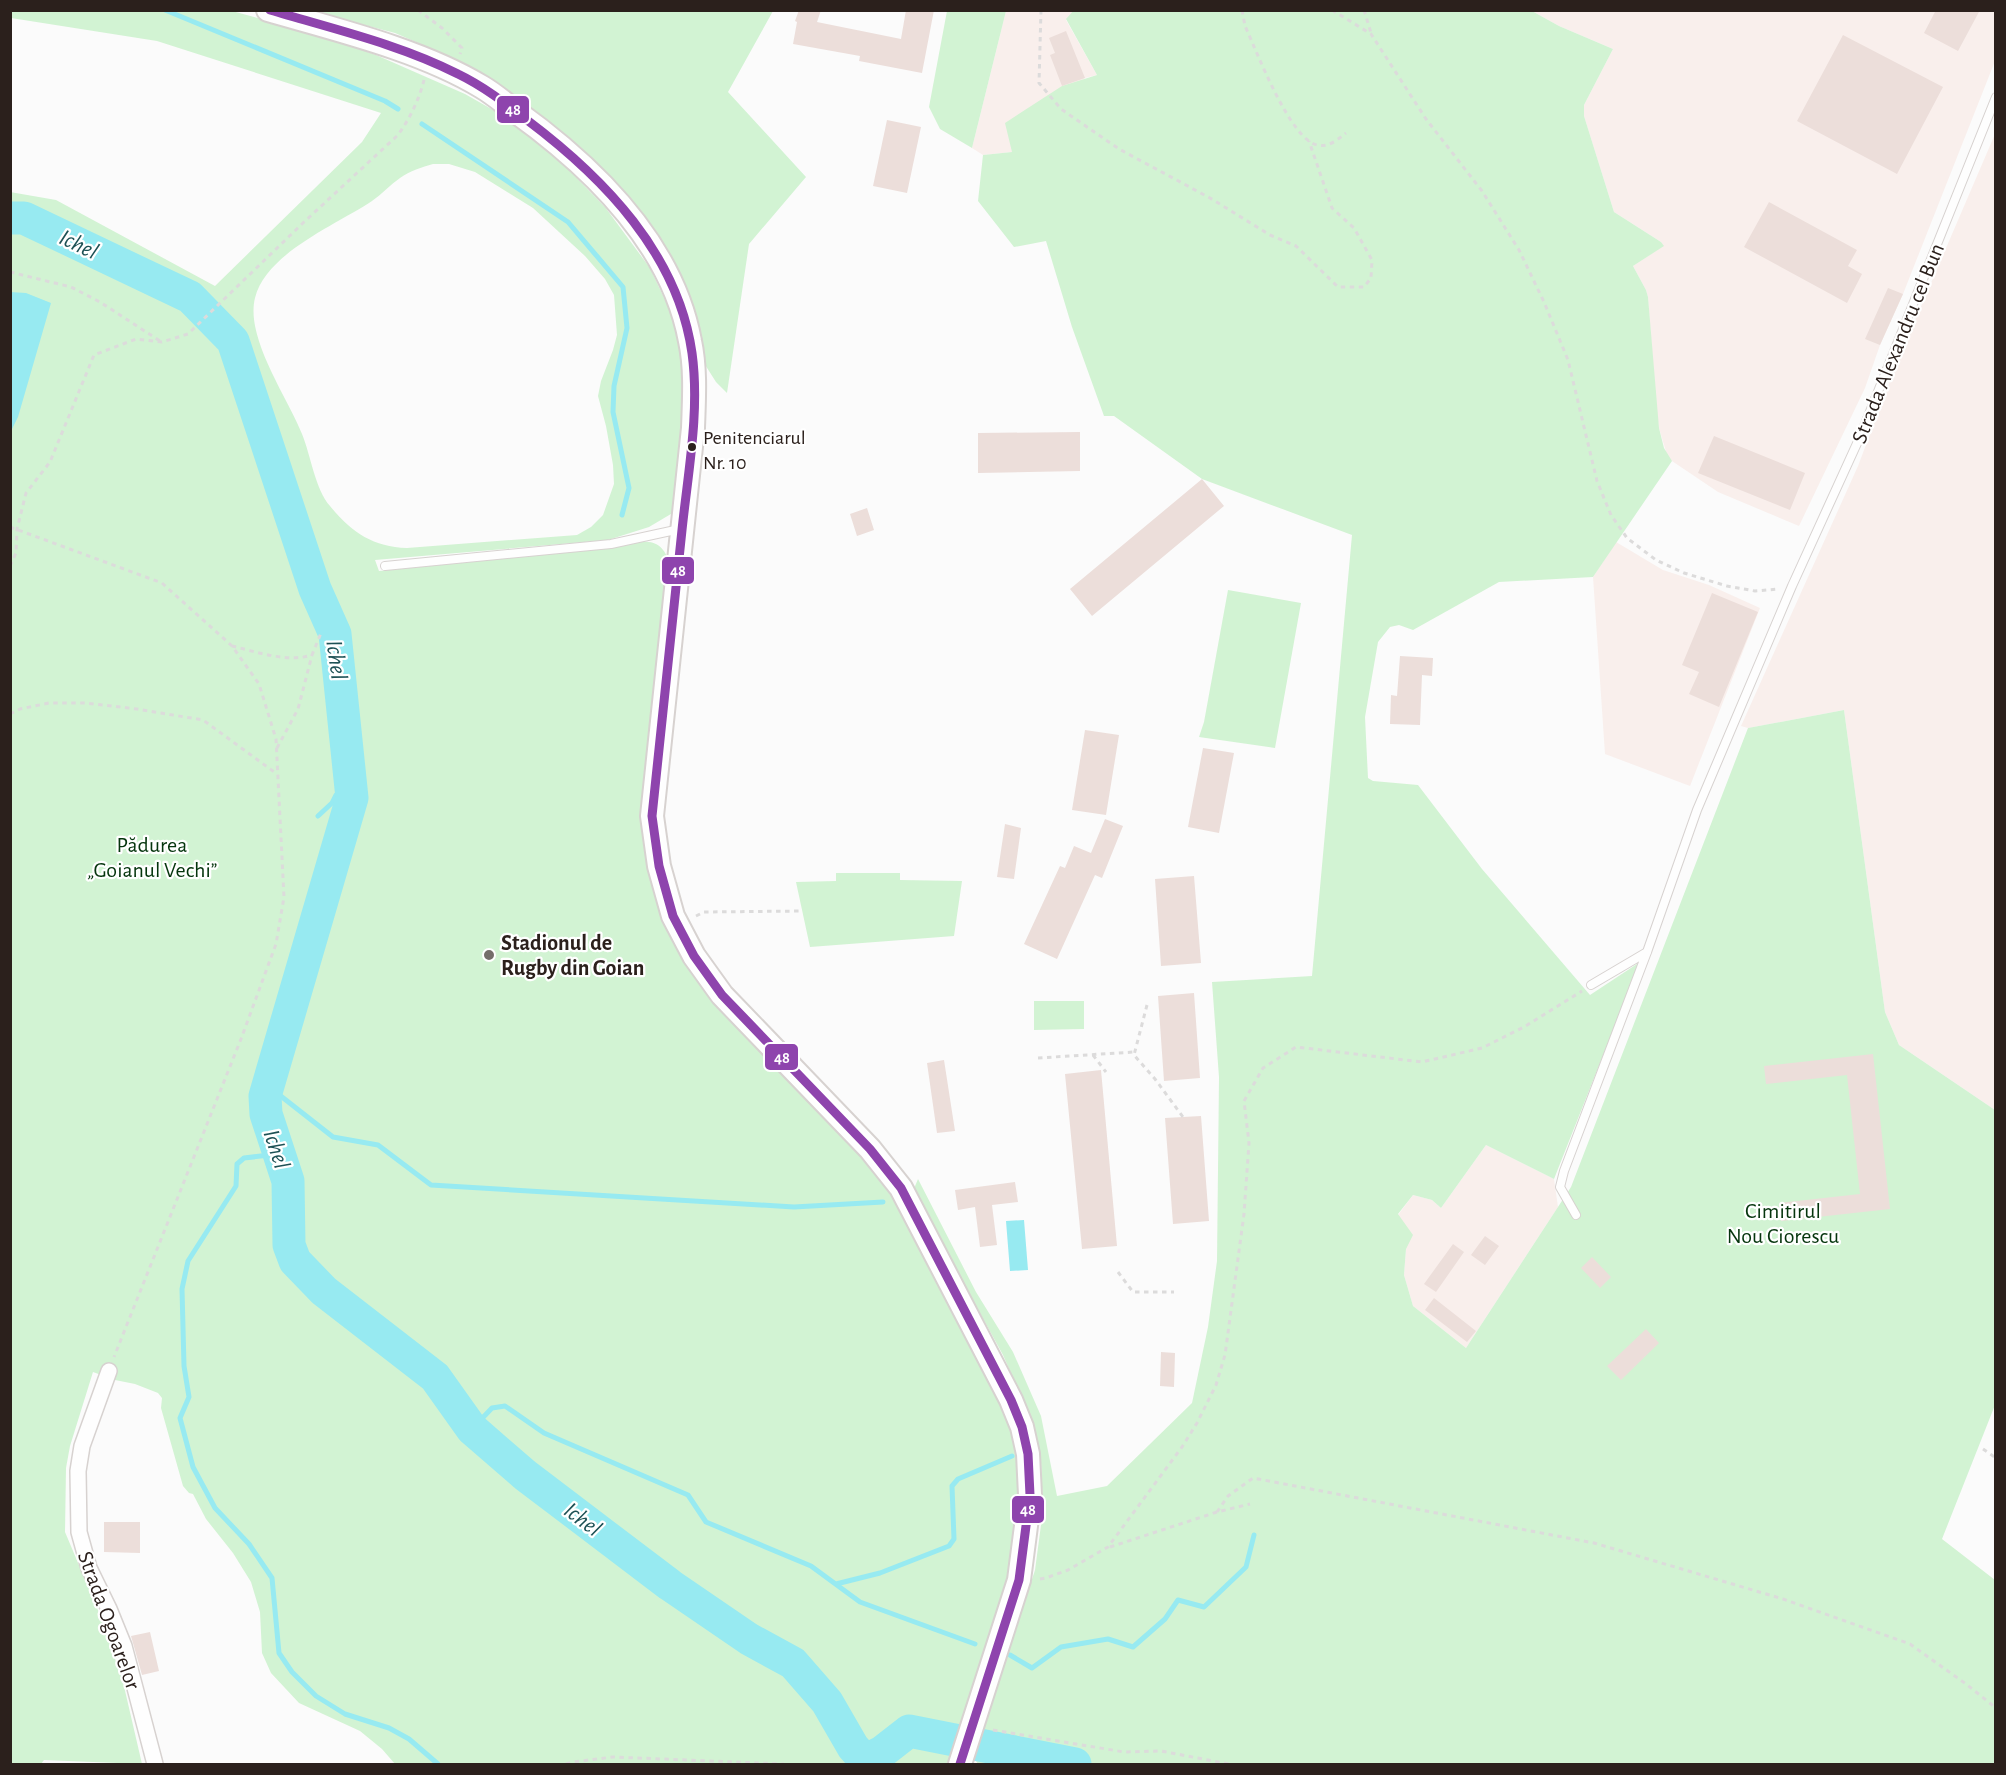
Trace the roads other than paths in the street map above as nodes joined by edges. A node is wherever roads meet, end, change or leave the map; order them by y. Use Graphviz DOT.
graph roads {
  1 [pos="268,10"];
  2 [pos="1995,97"];
  3 [pos="684,528"];
  4 [pos="385,566"];
  5 [pos="1647,952"];
  6 [pos="1591,985"];
  7 [pos="1576,1215"];
  8 [pos="109,1371"];
  9 [pos="961,1762"];
  10 [pos="155,1764"];
  1 -- 3 [label="street"];
  2 -- 5 [label="lane, Strada Alexandru cel Bun"];
  3 -- 4 [label="lane"];
  3 -- 9 [label="street"];
  5 -- 6 [label="lane"];
  5 -- 7 [label="lane, Strada Alexandru cel Bun"];
  8 -- 10 [label="street, Strada Ogoarelor"];
}
